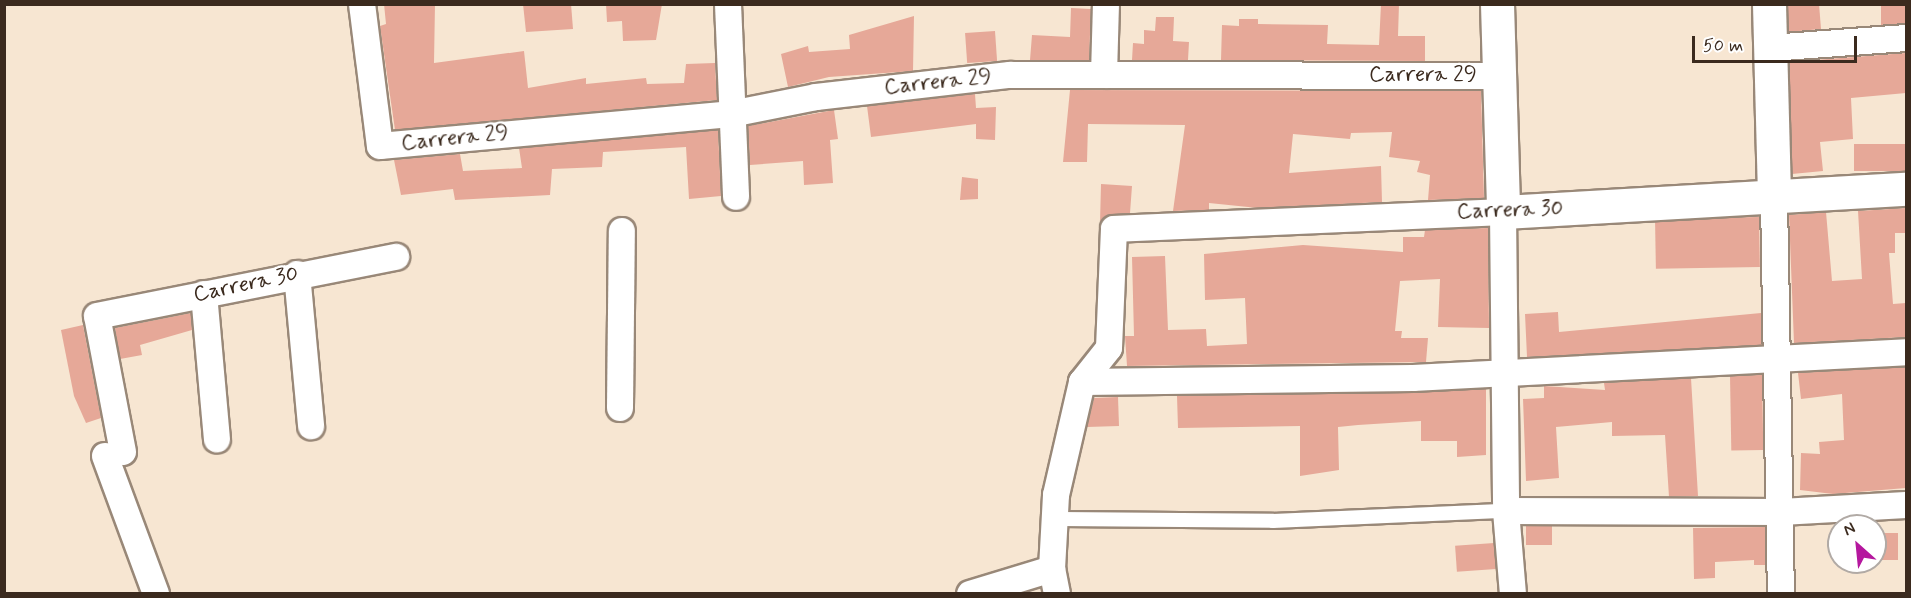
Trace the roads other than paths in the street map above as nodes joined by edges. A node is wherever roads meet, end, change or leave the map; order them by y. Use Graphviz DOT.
graph roads {
  1 [pos="362,4"];
  2 [pos="728,4"];
  3 [pos="1106,4"];
  4 [pos="1497,4"];
  5 [pos="1769,4"];
  6 [pos="1906,38"];
  7 [pos="1770,48"];
  8 [pos="1104,75"];
  9 [pos="1499,76"];
  10 [pos="731,114"];
  11 [pos="1906,189"];
  12 [pos="736,197"];
  13 [pos="1774,198"];
  14 [pos="1503,212"];
  15 [pos="622,231"];
  16 [pos="396,257"];
  17 [pos="297,274"];
  18 [pos="204,294"];
  19 [pos="1906,352"];
  20 [pos="1778,358"];
  21 [pos="1507,374"];
  22 [pos="1082,382"];
  23 [pos="620,408"];
  24 [pos="311,426"];
  25 [pos="217,439"];
  26 [pos="1906,505"];
  27 [pos="1506,511"];
  28 [pos="1781,512"];
  29 [pos="1059,519"];
  30 [pos="1054,581"];
  31 [pos="156,594"];
  32 [pos="970,594"];
  33 [pos="1513,594"];
  34 [pos="1781,594"];
  1 -- 10 [label="street, Carrera 29"];
  2 -- 10 [label="street"];
  3 -- 8 [label="street"];
  4 -- 9 [label="main road"];
  5 -- 7 [label="main road"];
  6 -- 7 [label="street"];
  7 -- 13 [label="main road"];
  8 -- 9 [label="street, Carrera 29"];
  8 -- 10 [label="street, Carrera 29"];
  9 -- 14 [label="main road"];
  10 -- 12 [label="street"];
  11 -- 13 [label="main road, Carrera 30"];
  13 -- 14 [label="main road, Carrera 30"];
  13 -- 20 [label="street"];
  14 -- 21 [label="street"];
  14 -- 22 [label="street, Carrera 30"];
  15 -- 23 [label="street"];
  16 -- 17 [label="street, Carrera 30"];
  17 -- 18 [label="street, Carrera 30"];
  17 -- 24 [label="street"];
  18 -- 25 [label="street"];
  18 -- 31 [label="street, Carrera 30"];
  19 -- 20 [label="street"];
  20 -- 21 [label="street"];
  20 -- 28 [label="street"];
  21 -- 22 [label="street"];
  21 -- 27 [label="street"];
  22 -- 29 [label="street"];
  26 -- 28 [label="street"];
  27 -- 28 [label="street"];
  27 -- 29 [label="lane"];
  27 -- 33 [label="street"];
  28 -- 34 [label="street"];
  29 -- 30 [label="street"];
  30 -- 32 [label="street"];
}
